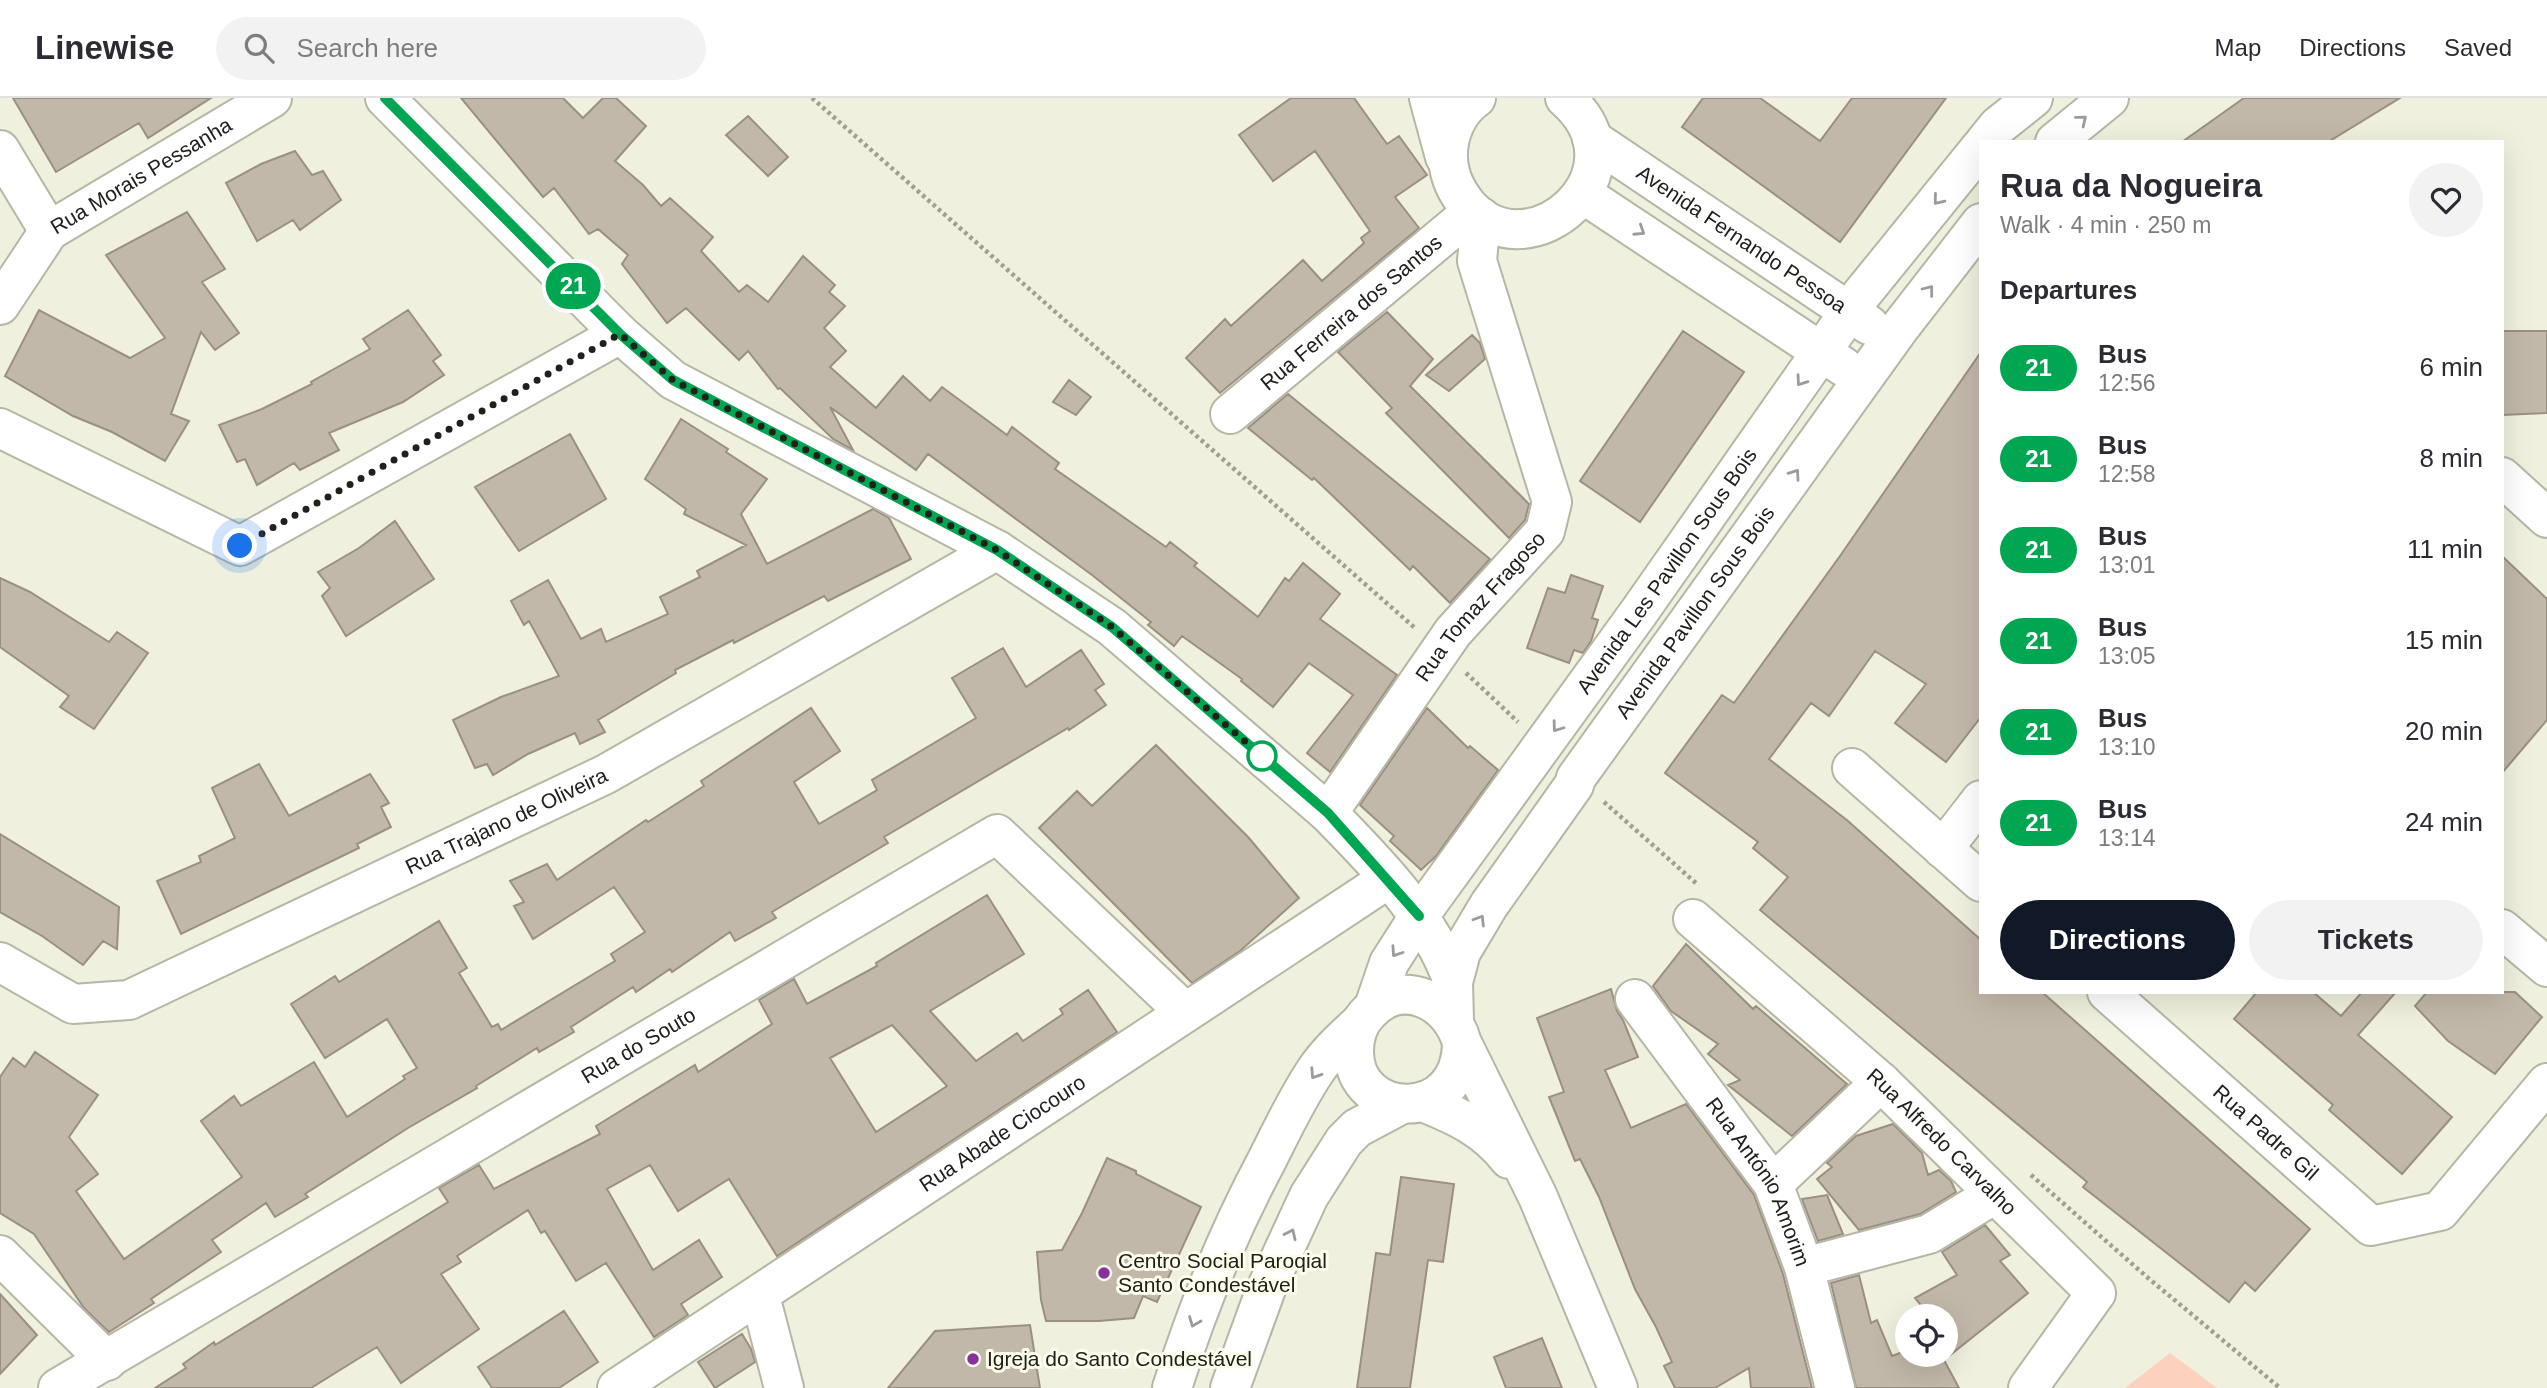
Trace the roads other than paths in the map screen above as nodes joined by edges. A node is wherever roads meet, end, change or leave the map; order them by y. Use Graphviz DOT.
graph roads {
  1 [pos="272,98"];
  2 [pos="385,98"];
  3 [pos="1429,98"];
  4 [pos="1476,98"];
  5 [pos="1565,98"];
  6 [pos="2033,98"];
  7 [pos="2109,98"];
  8 [pos="1592,139"];
  9 [pos="1987,140"];
  10 [pos="2056,140"];
  11 [pos="0,150"];
  12 [pos="1979,150"];
  13 [pos="1448,170"];
  14 [pos="1583,194"];
  15 [pos="1477,214"];
  16 [pos="1979,226"];
  17 [pos="49,232"];
  18 [pos="0,305"];
  19 [pos="1850,312"];
  20 [pos="620,334"];
  21 [pos="1891,340"];
  22 [pos="1822,351"];
  23 [pos="1862,380"];
  24 [pos="1230,414"];
  25 [pos="0,428"];
  26 [pos="2547,476"];
  27 [pos="2504,477"];
  28 [pos="2504,479"];
  29 [pos="2547,518"];
  30 [pos="997,550"];
  31 [pos="1852,768"];
  32 [pos="1979,803"];
  33 [pos="1328,813"];
  34 [pos="1943,849"];
  35 [pos="1388,879"];
  36 [pos="1979,880"];
  37 [pos="1419,916"];
  38 [pos="1693,919"];
  39 [pos="2504,931"];
  40 [pos="0,962"];
  41 [pos="2547,967"];
  42 [pos="1453,982"];
  43 [pos="2108,994"];
  44 [pos="1635,999"];
  45 [pos="1185,1012"];
  46 [pos="1367,1015"];
  47 [pos="1458,1032"];
  48 [pos="1881,1082"];
  49 [pos="2547,1083"];
  50 [pos="1413,1103"];
  51 [pos="1773,1184"];
  52 [pos="1995,1194"];
  53 [pos="1538,1197"];
  54 [pos="0,1255"];
  55 [pos="1804,1267"];
  56 [pos="760,1296"];
  57 [pos="107,1361"];
  58 [pos="58,1388"];
  59 [pos="617,1388"];
  60 [pos="784,1388"];
  61 [pos="1172,1388"];
  62 [pos="1230,1388"];
  63 [pos="1618,1388"];
  64 [pos="1835,1388"];
  65 [pos="2028,1388"];
  1 -- 17 [label="street, Rua Morais Pessanha"];
  2 -- 20 [label="street"];
  3 -- 13 [label="street"];
  4 -- 13 [label="street"];
  5 -- 8 [label="street"];
  6 -- 9 [label="street"];
  10 -- 7 [label="street, one-way"];
  8 -- 14 [label="street"];
  8 -- 19 [label="street, Avenida Fernando Pessoa"];
  11 -- 17 [label="street"];
  12 -- 19 [label="street, Avenida Les Pavillon Sous Bois, one-way"];
  13 -- 15 [label="street"];
  14 -- 15 [label="street"];
  14 -- 22 [label="street, one-way"];
  15 -- 24 [label="street, Rua Ferreira dos Santos"];
  15 -- 33 [label="street, Rua Tomaz Fragoso"];
  21 -- 16 [label="street, Avenida Pavillon Sous Bois, one-way"];
  17 -- 18 [label="street, Rua Morais Pessanha"];
  19 -- 21 [label="street, Avenida Fernando Pessoa"];
  19 -- 22 [label="street, Avenida Les Pavillon Sous Bois"];
  20 -- 25 [label="street"];
  20 -- 30 [label="street"];
  21 -- 23 [label="street, Avenida Pavillon Sous Bois"];
  22 -- 23 [label="street"];
  22 -- 37 [label="street, Avenida Les Pavillon Sous Bois, one-way"];
  42 -- 23 [label="street, Avenida Pavillon Sous Bois, one-way"];
  26 -- 27 [label="street"];
  28 -- 29 [label="street"];
  30 -- 33 [label="street"];
  30 -- 40 [label="street, Rua Trajano de Oliveira"];
  31 -- 34 [label="street"];
  32 -- 34 [label="street"];
  33 -- 35 [label="street"];
  34 -- 36 [label="street"];
  35 -- 37 [label="street"];
  35 -- 45 [label="street, Rua Abade Ciocouro"];
  37 -- 42 [label="street"];
  37 -- 46 [label="street, Avenida Les Pavillon Sous Bois, one-way"];
  38 -- 48 [label="street, Rua Alfredo Carvalho"];
  39 -- 41 [label="street"];
  42 -- 47 [label="street, Avenida Pavillon Sous Bois"];
  43 -- 49 [label="street, Rua Padre Gil"];
  44 -- 51 [label="street, Rua António Amorim"];
  45 -- 56 [label="street, Rua Abade Ciocouro"];
  45 -- 57 [label="street, Rua do Souto"];
  46 -- 47 [label="street"];
  46 -- 50 [label="street"];
  46 -- 61 [label="street, one-way"];
  47 -- 50 [label="street"];
  47 -- 53 [label="street"];
  48 -- 51 [label="street"];
  48 -- 52 [label="street, Rua Alfredo Carvalho"];
  50 -- 53 [label="street"];
  62 -- 50 [label="street, one-way"];
  51 -- 55 [label="street, Rua António Amorim"];
  52 -- 55 [label="street"];
  52 -- 65 [label="street, Rua Alfredo Carvalho"];
  53 -- 63 [label="street"];
  54 -- 57 [label="street"];
  55 -- 64 [label="street, Rua António Amorim"];
  56 -- 59 [label="street, Rua Abade Ciocouro"];
  56 -- 60 [label="street"];
  57 -- 58 [label="street, Rua do Souto"];
}
